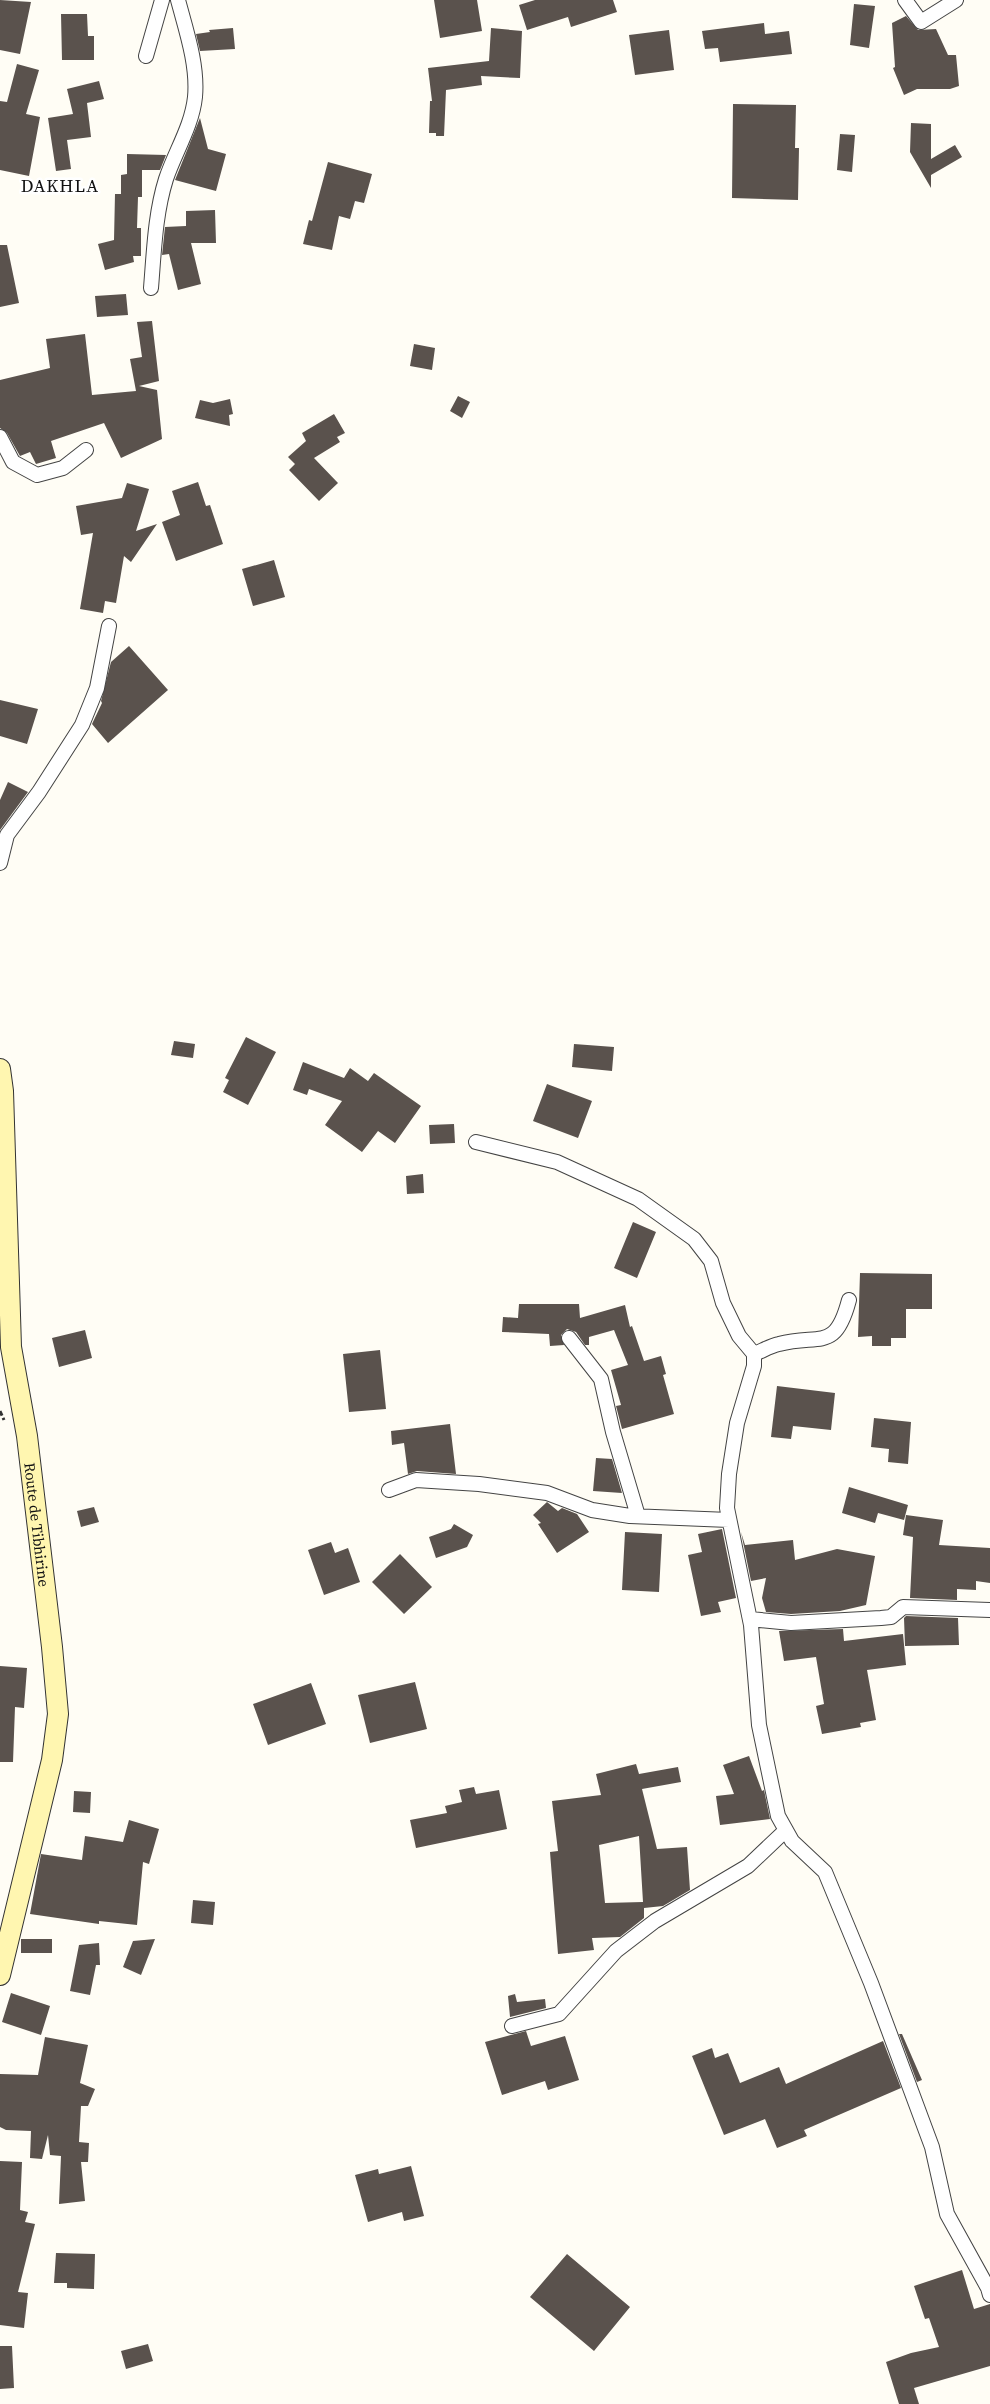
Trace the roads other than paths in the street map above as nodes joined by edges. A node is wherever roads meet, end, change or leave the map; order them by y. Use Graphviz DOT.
graph roads {
  1 [pos="162,0"];
  2 [pos="178,0"];
  3 [pos="905,0"];
  4 [pos="956,0"];
  5 [pos="146,56"];
  6 [pos="151,288"];
  7 [pos="0,437"];
  8 [pos="86,450"];
  9 [pos="109,626"];
  10 [pos="0,863"];
  11 [pos="0,1070"];
  12 [pos="476,1142"];
  13 [pos="849,1300"];
  14 [pos="569,1338"];
  15 [pos="754,1354"];
  16 [pos="389,1490"];
  17 [pos="638,1516"];
  18 [pos="730,1520"];
  19 [pos="990,1610"];
  20 [pos="750,1619"];
  21 [pos="786,1830"];
  22 [pos="0,1975"];
  23 [pos="512,2026"];
  24 [pos="990,2295"];
  1 -- 5 [label="street"];
  2 -- 6 [label="street"];
  3 -- 4 [label="street"];
  7 -- 8 [label="street"];
  9 -- 10 [label="street"];
  11 -- 22 [label="street, Route de Tibhirine"];
  12 -- 15 [label="street"];
  13 -- 15 [label="street"];
  14 -- 17 [label="street"];
  15 -- 18 [label="street"];
  16 -- 17 [label="street"];
  17 -- 18 [label="street"];
  18 -- 20 [label="street"];
  19 -- 20 [label="street"];
  20 -- 21 [label="street"];
  21 -- 23 [label="street"];
  21 -- 24 [label="street"];
}
